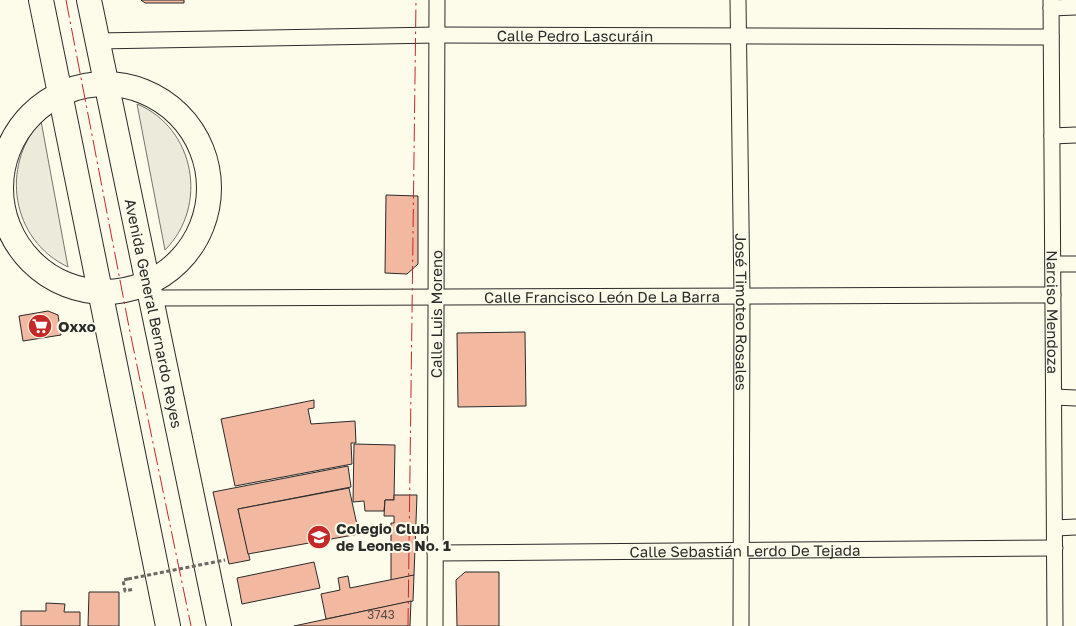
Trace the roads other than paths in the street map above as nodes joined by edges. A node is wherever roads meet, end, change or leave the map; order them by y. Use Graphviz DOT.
graph roads {
  1 [pos="41,0"];
  2 [pos="89,0"];
  3 [pos="437,0"];
  4 [pos="738,0"];
  5 [pos="1051,4"];
  6 [pos="1076,7"];
  7 [pos="437,34"];
  8 [pos="739,36"];
  9 [pos="1051,36"];
  10 [pos="98,41"];
  11 [pos="106,84"];
  12 [pos="60,93"];
  13 [pos="1076,135"];
  14 [pos="1052,136"];
  15 [pos="1053,264"];
  16 [pos="1076,264"];
  17 [pos="150,291"];
  18 [pos="99,292"];
  19 [pos="1053,295"];
  20 [pos="742,296"];
  21 [pos="435,297"];
  22 [pos="1054,397"];
  23 [pos="1076,398"];
  24 [pos="1076,527"];
  25 [pos="1055,528"];
  26 [pos="1055,548"];
  27 [pos="742,550"];
  28 [pos="435,553"];
  29 [pos="168,626"];
  30 [pos="219,626"];
  31 [pos="435,626"];
  32 [pos="741,626"];
  33 [pos="1055,626"];
  1 -- 12 [label="main road"];
  2 -- 10 [label="main road, Avenida General Bernardo Reyes"];
  3 -- 7 [label="street, Calle Luis Moreno"];
  4 -- 8 [label="street, José Timoteo Rosales"];
  5 -- 6 [label="street"];
  5 -- 9 [label="street, Narciso Mendoza"];
  7 -- 8 [label="street, Calle Pedro Lascuráin"];
  7 -- 10 [label="street, Calle Pedro Lascuráin"];
  7 -- 21 [label="street, Calle Luis Moreno"];
  8 -- 9 [label="street, Calle Pedro Lascuráin"];
  8 -- 20 [label="street, José Timoteo Rosales"];
  9 -- 14 [label="street, Narciso Mendoza"];
  10 -- 11 [label="main road, Avenida General Bernardo Reyes"];
  11 -- 12 [label="main road"];
  11 -- 17 [label="main road, Avenida General Bernardo Reyes"];
  11 -- 17 [label="main road"];
  12 -- 18 [label="main road"];
  12 -- 18 [label="main road"];
  13 -- 14 [label="street"];
  14 -- 15 [label="street, Narciso Mendoza"];
  15 -- 16 [label="street"];
  15 -- 19 [label="street, Narciso Mendoza"];
  17 -- 18 [label="main road"];
  17 -- 21 [label="street, Calle Francisco León De La Barra"];
  17 -- 30 [label="main road, Avenida General Bernardo Reyes"];
  18 -- 29 [label="main road"];
  19 -- 20 [label="street, Calle Francisco León De La Barra"];
  19 -- 22 [label="street, Narciso Mendoza"];
  20 -- 21 [label="street, Calle Francisco León De La Barra"];
  20 -- 27 [label="street, José Timoteo Rosales"];
  21 -- 28 [label="street, Calle Luis Moreno"];
  22 -- 23 [label="street"];
  22 -- 25 [label="street, Narciso Mendoza"];
  24 -- 25 [label="street"];
  25 -- 26 [label="street, Narciso Mendoza"];
  26 -- 27 [label="street, Calle Sebastián Lerdo De Tejada"];
  26 -- 33 [label="street, Narciso Mendoza"];
  27 -- 28 [label="street, Calle Sebastián Lerdo De Tejada"];
  27 -- 32 [label="street, José Timoteo Rosales"];
  28 -- 31 [label="street, Calle Luis Moreno"];
}
